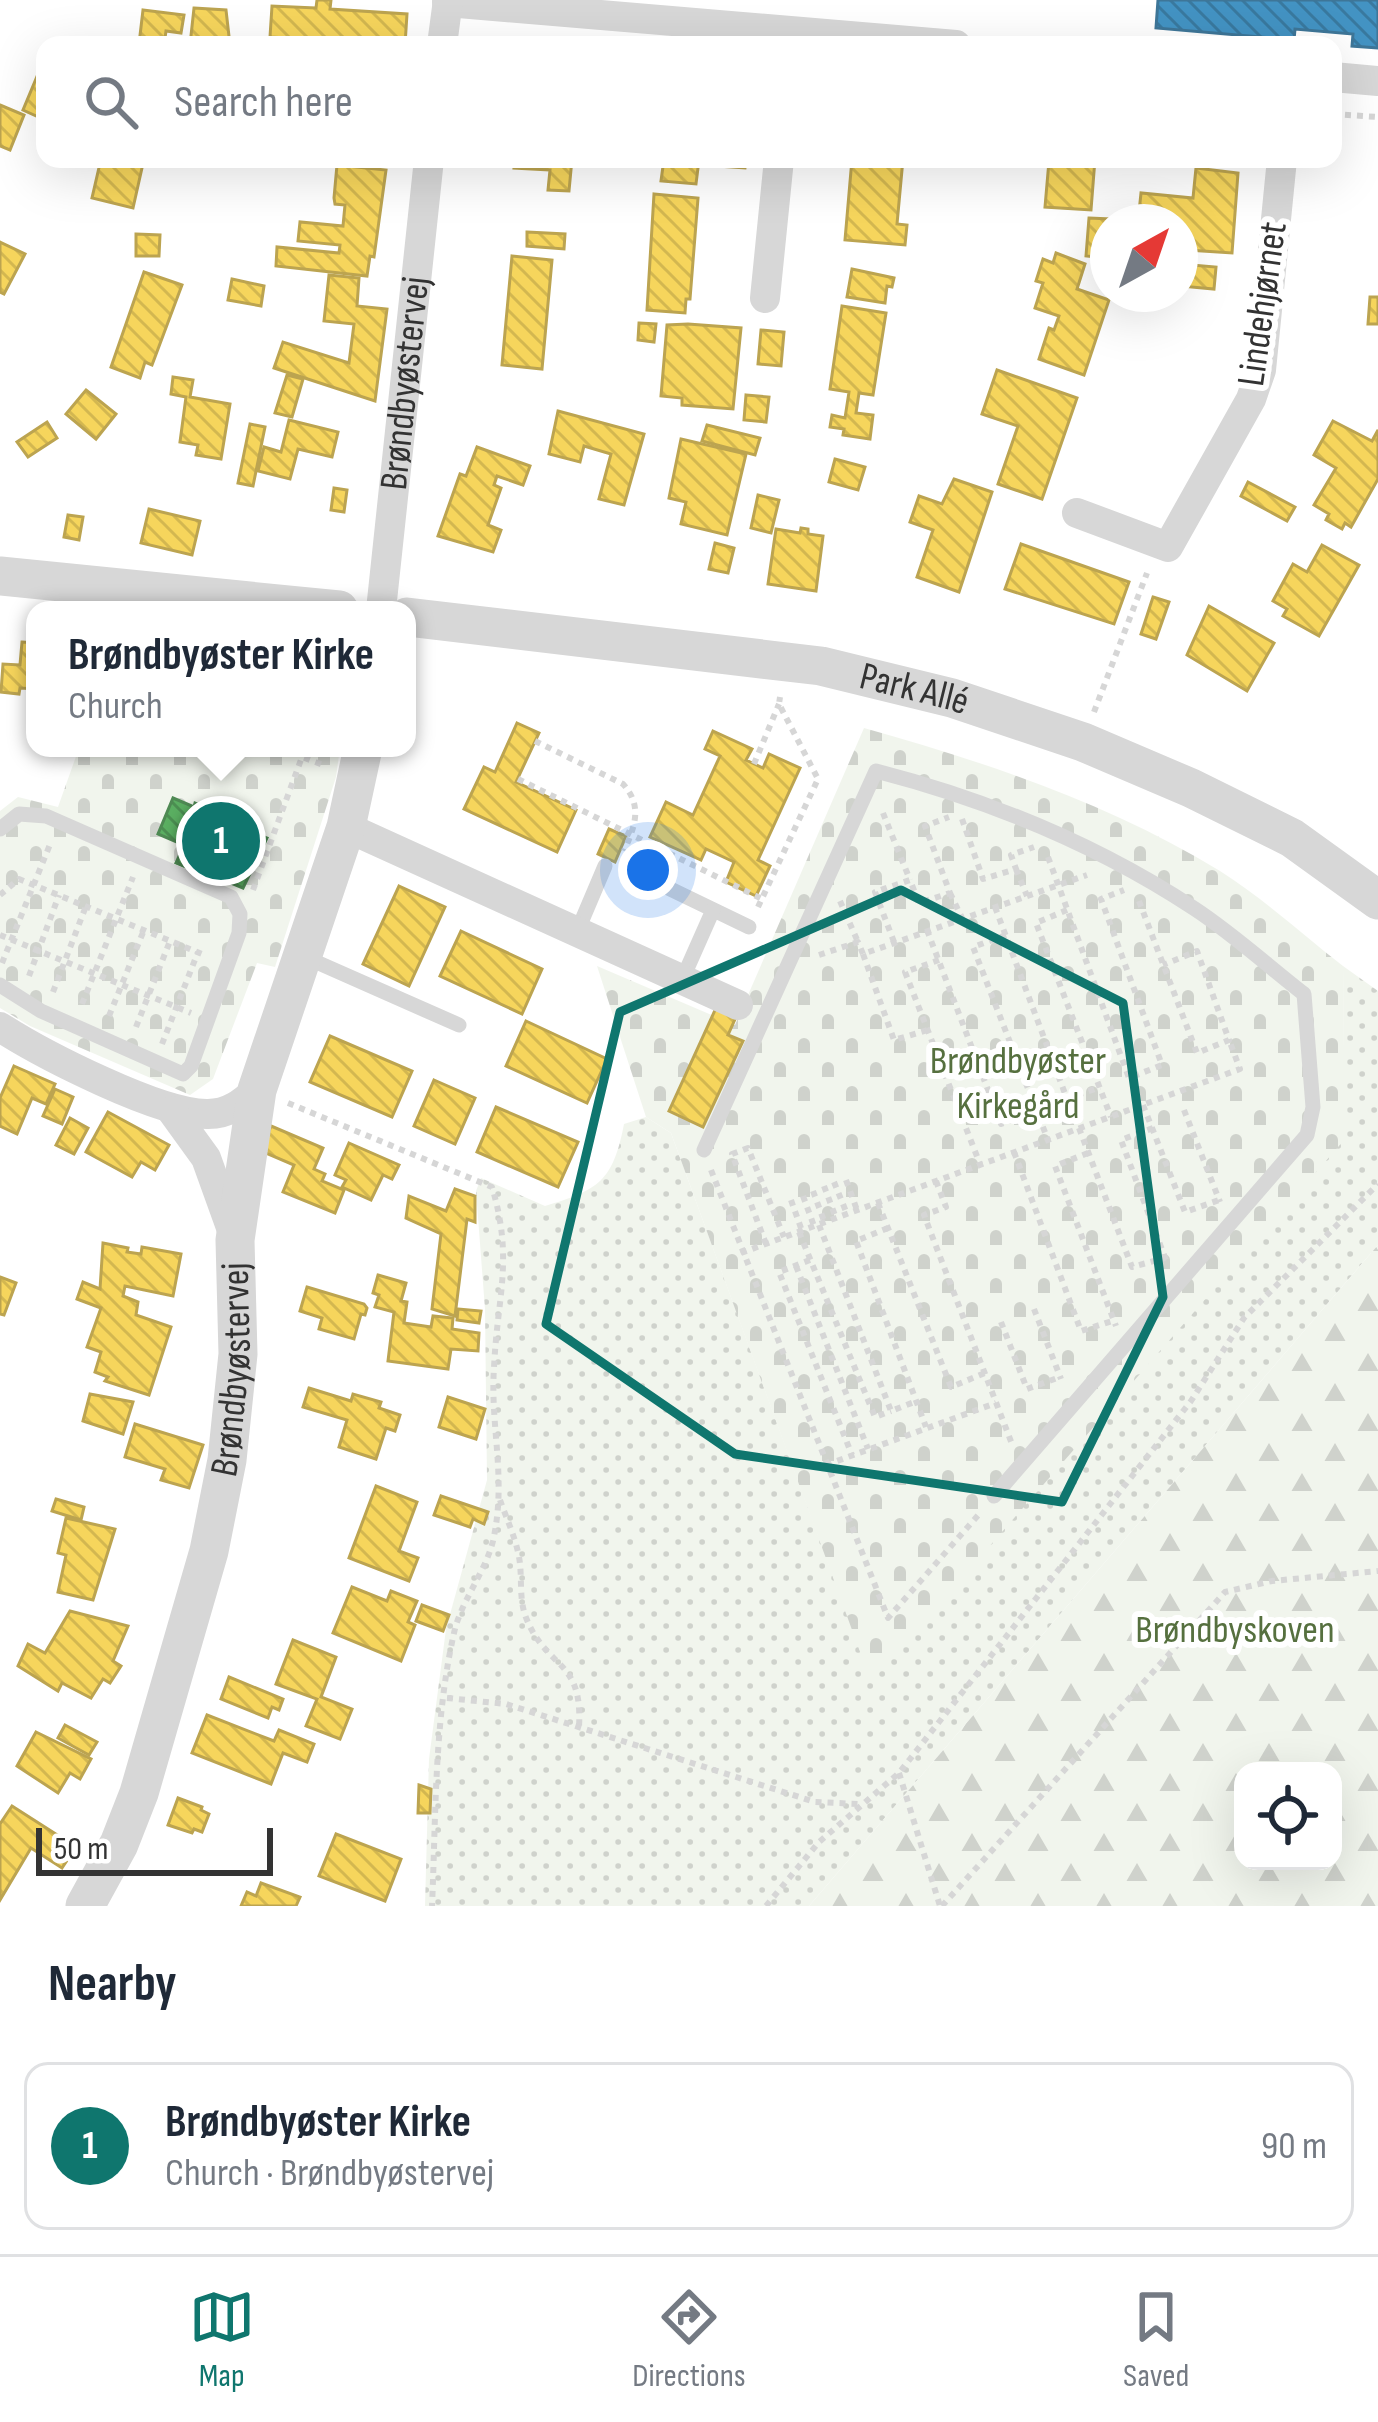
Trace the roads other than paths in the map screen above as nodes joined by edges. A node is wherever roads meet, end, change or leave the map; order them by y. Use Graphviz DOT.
graph roads {
  1 [pos="447,1"];
  2 [pos="443,36"];
  3 [pos="773,36"];
  4 [pos="1342,78"];
  5 [pos="1378,81"];
  6 [pos="428,168"];
  7 [pos="778,168"];
  8 [pos="1281,168"];
  9 [pos="765,298"];
  10 [pos="1077,513"];
  11 [pos="0,576"];
  12 [pos="249,601"];
  13 [pos="382,601"];
  14 [pos="416,618"];
  15 [pos="346,757"];
  16 [pos="346,827"];
  17 [pos="0,829"];
  18 [pos="604,866"];
  19 [pos="633,871"];
  20 [pos="1378,900"];
  21 [pos="713,910"];
  22 [pos="749,927"];
  23 [pos="577,932"];
  24 [pos="305,957"];
  25 [pos="682,980"];
  26 [pos="0,985"];
  27 [pos="751,1011"];
  28 [pos="459,1025"];
  29 [pos="0,1027"];
  30 [pos="257,1090"];
  31 [pos="172,1111"];
  32 [pos="704,1150"];
  33 [pos="235,1240"];
  34 [pos="994,1496"];
  35 [pos="85,1906"];
  1 -- 2 [label="street"];
  1 -- 3 [label="street"];
  4 -- 5 [label="street"];
  6 -- 13 [label="street, Brøndbyøstervej"];
  7 -- 9 [label="street"];
  8 -- 10 [label="street, Lindehjørnet"];
  11 -- 12 [label="street"];
  14 -- 20 [label="street, Park Allé"];
  15 -- 16 [label="street, Brøndbyøstervej"];
  16 -- 23 [label="street"];
  16 -- 24 [label="street, Brøndbyøstervej"];
  17 -- 26 [label="lane"];
  18 -- 23 [label="lane"];
  19 -- 21 [label="lane"];
  21 -- 22 [label="lane"];
  21 -- 25 [label="lane"];
  23 -- 25 [label="street"];
  24 -- 28 [label="lane"];
  24 -- 30 [label="street, Brøndbyøstervej"];
  25 -- 27 [label="street"];
  27 -- 32 [label="lane"];
  27 -- 34 [label="lane"];
  29 -- 31 [label="street"];
  30 -- 31 [label="street"];
  30 -- 33 [label="street, Brøndbyøstervej"];
  31 -- 33 [label="street"];
  33 -- 35 [label="street, Brøndbyøstervej"];
}
